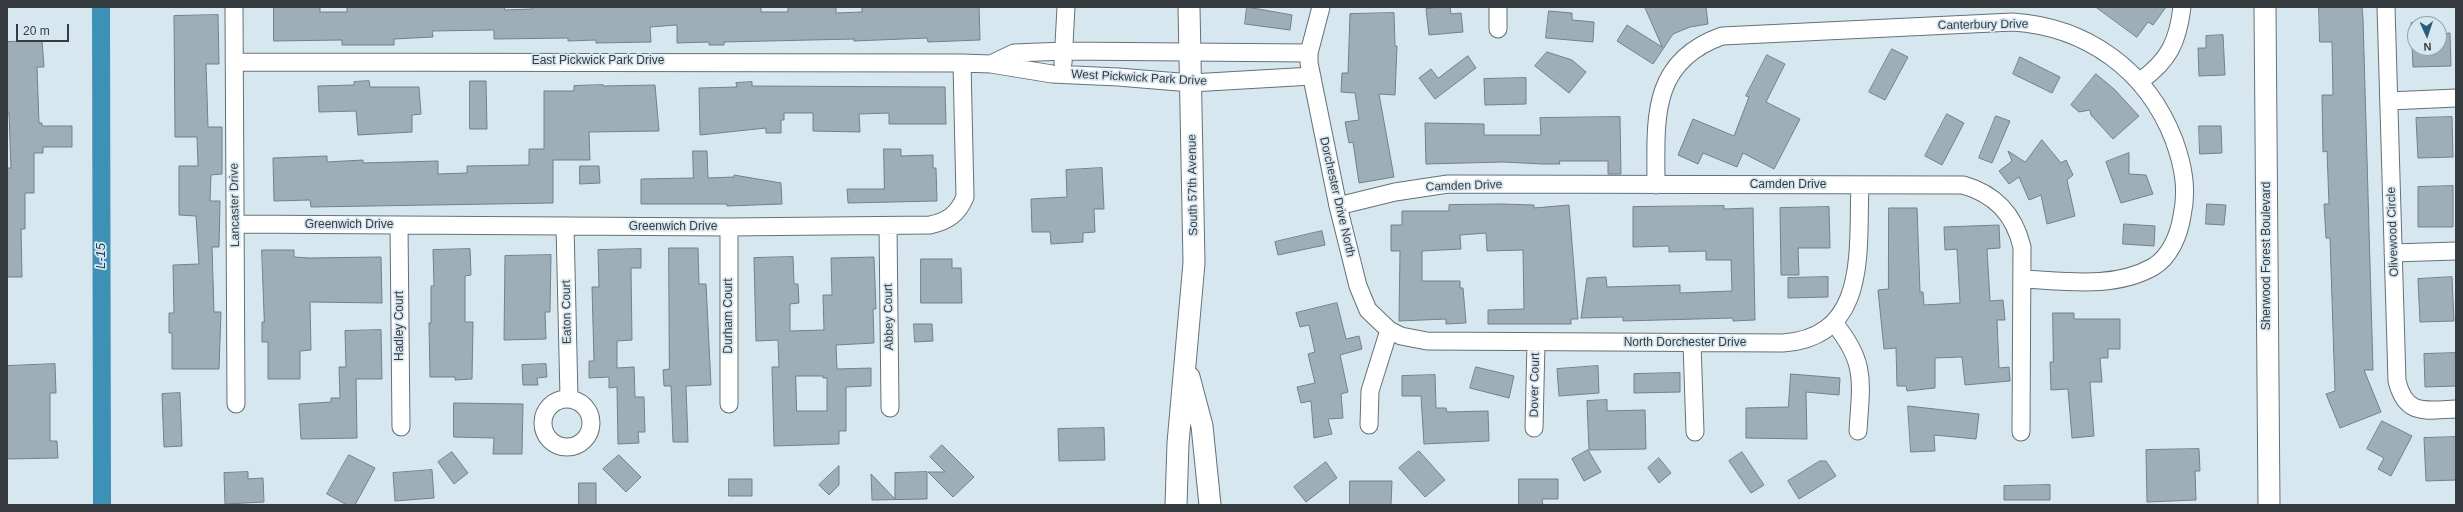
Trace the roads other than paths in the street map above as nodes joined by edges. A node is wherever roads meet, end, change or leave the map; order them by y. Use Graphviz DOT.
graph roads {
  1 [pos="234,7"];
  2 [pos="1066,7"];
  3 [pos="1189,7"];
  4 [pos="1321,7"];
  5 [pos="1498,7"];
  6 [pos="2182,7"];
  7 [pos="2266,7"];
  8 [pos="2386,7"];
  9 [pos="1498,29"];
  10 [pos="1064,51"];
  11 [pos="1190,51"];
  12 [pos="1309,53"];
  13 [pos="234,62"];
  14 [pos="962,63"];
  15 [pos="991,64"];
  16 [pos="1062,75"];
  17 [pos="1312,76"];
  18 [pos="2140,81"];
  19 [pos="1191,83"];
  20 [pos="2456,98"];
  21 [pos="2389,101"];
  22 [pos="1656,185"];
  23 [pos="1860,185"];
  24 [pos="1338,206"];
  25 [pos="235,224"];
  26 [pos="400,225"];
  27 [pos="565,226"];
  28 [pos="888,226"];
  29 [pos="730,228"];
  30 [pos="2456,251"];
  31 [pos="2393,253"];
  32 [pos="2023,279"];
  33 [pos="1834,323"];
  34 [pos="1389,330"];
  35 [pos="1536,342"];
  36 [pos="1692,343"];
  37 [pos="1185,363"];
  38 [pos="569,398"];
  39 [pos="236,404"];
  40 [pos="728,404"];
  41 [pos="890,408"];
  42 [pos="2456,409"];
  43 [pos="1369,425"];
  44 [pos="401,427"];
  45 [pos="1534,428"];
  46 [pos="1858,431"];
  47 [pos="1695,432"];
  48 [pos="2021,432"];
  49 [pos="1176,505"];
  50 [pos="1210,505"];
  51 [pos="2269,505"];
  1 -- 13 [label="street, Lancaster Drive"];
  2 -- 10 [label="street"];
  3 -- 11 [label="street, South 57th Avenue"];
  4 -- 12 [label="street"];
  5 -- 9 [label="street"];
  6 -- 18 [label="street"];
  7 -- 51 [label="street, Sherwood Forest Boulevard"];
  8 -- 21 [label="street, Olivewood Circle"];
  10 -- 11 [label="street, West Pickwick Park Drive"];
  10 -- 15 [label="street, West Pickwick Park Drive"];
  10 -- 16 [label="street"];
  11 -- 12 [label="street, West Pickwick Park Drive"];
  11 -- 19 [label="street, South 57th Avenue"];
  12 -- 17 [label="street, Dorchester Drive North"];
  13 -- 14 [label="street, East Pickwick Park Drive"];
  13 -- 25 [label="street, Lancaster Drive"];
  14 -- 15 [label="street, West Pickwick Park Drive"];
  14 -- 28 [label="street, Greenwich Drive"];
  15 -- 16 [label="street, West Pickwick Park Drive"];
  16 -- 19 [label="street, West Pickwick Park Drive"];
  17 -- 19 [label="street, West Pickwick Park Drive"];
  17 -- 24 [label="street, Dorchester Drive North"];
  18 -- 22 [label="street, Canterbury Drive"];
  18 -- 32 [label="street, Canterbury Drive"];
  19 -- 37 [label="street, South 57th Avenue"];
  20 -- 21 [label="street"];
  21 -- 31 [label="street, Olivewood Circle"];
  22 -- 23 [label="street, Camden Drive"];
  22 -- 24 [label="street, Camden Drive"];
  23 -- 32 [label="street, Camden Drive"];
  23 -- 33 [label="street, North Dorchester Drive"];
  24 -- 34 [label="street, Dorchester Drive North"];
  25 -- 26 [label="street, Greenwich Drive"];
  25 -- 39 [label="street, Lancaster Drive"];
  26 -- 27 [label="street, Greenwich Drive"];
  26 -- 44 [label="street, Hadley Court"];
  27 -- 29 [label="street, Greenwich Drive"];
  27 -- 38 [label="street, Eaton Court"];
  28 -- 29 [label="street, Greenwich Drive"];
  28 -- 41 [label="street, Abbey Court"];
  29 -- 40 [label="street, Durham Court"];
  30 -- 31 [label="street"];
  31 -- 42 [label="street, Olivewood Circle"];
  32 -- 48 [label="street, Camden Drive"];
  33 -- 36 [label="street, North Dorchester Drive"];
  33 -- 46 [label="street"];
  34 -- 35 [label="street, North Dorchester Drive"];
  34 -- 43 [label="street"];
  35 -- 36 [label="street, North Dorchester Drive"];
  35 -- 45 [label="street, Dover Court"];
  36 -- 47 [label="street"];
  37 -- 49 [label="street, South 57th Avenue"];
  37 -- 50 [label="street, South 57th Avenue"];
}
